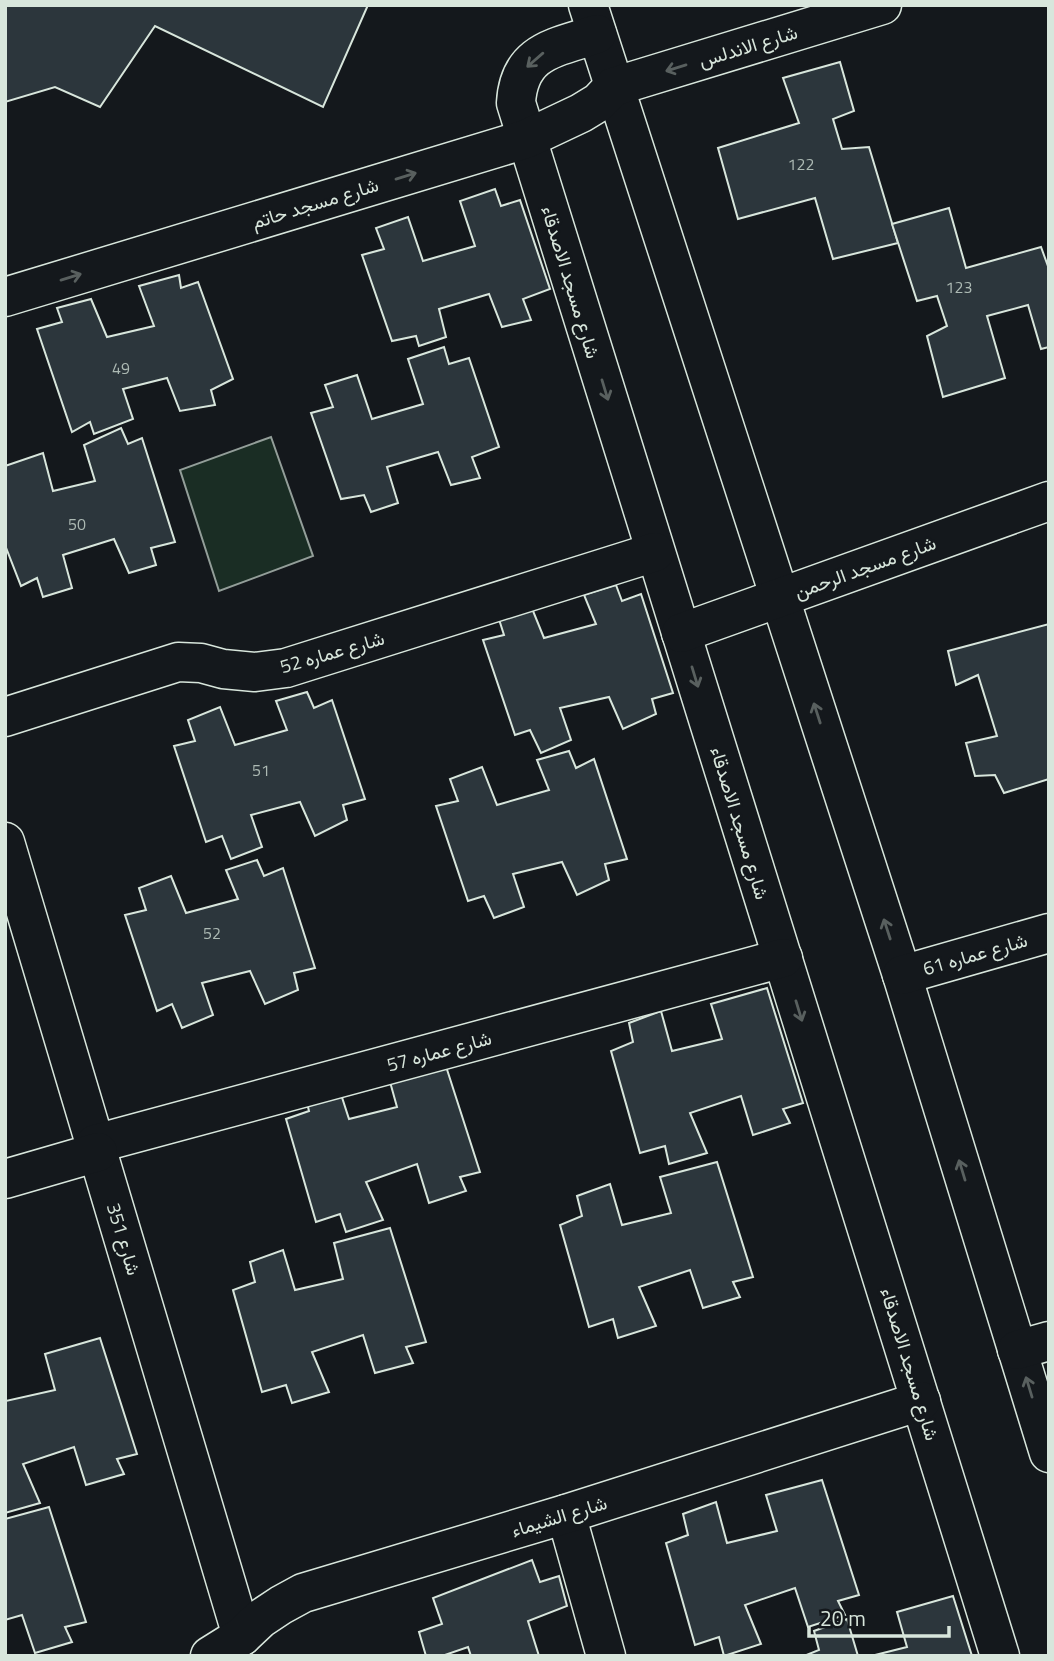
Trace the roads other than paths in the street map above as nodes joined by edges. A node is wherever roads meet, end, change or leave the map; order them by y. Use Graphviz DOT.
graph roads {
  1 [pos="882,5"];
  2 [pos="593,20"];
  3 [pos="613,87"];
  4 [pos="526,139"];
  5 [pos="5,297"];
  6 [pos="1049,501"];
  7 [pos="655,552"];
  8 [pos="779,598"];
  9 [pos="681,633"];
  10 [pos="5,717"];
  11 [pos="5,842"];
  12 [pos="1049,933"];
  13 [pos="783,958"];
  14 [pos="902,975"];
  15 [pos="97,1148"];
  16 [pos="5,1179"];
  17 [pos="1033,1345"];
  18 [pos="921,1401"];
  19 [pos="1049,1453"];
  20 [pos="566,1514"];
  21 [pos="242,1636"];
  22 [pos="210,1656"];
  23 [pos="606,1656"];
  24 [pos="1000,1656"];
  1 -- 3 [label="street, شارع الاندلس, one-way"];
  2 -- 3 [label="street, شارع مسجد الاصدقاء"];
  2 -- 4 [label="street, شارع مسجد الاصدقاء, one-way"];
  3 -- 4 [label="street, شارع مسجد حاتم"];
  3 -- 8 [label="street, شارع مسجد الاصدقاء"];
  5 -- 4 [label="street, شارع مسجد حاتم, one-way"];
  4 -- 7 [label="street, شارع مسجد الاصدقاء, one-way"];
  6 -- 8 [label="street, شارع مسجد الرحمن"];
  7 -- 9 [label="street, شارع مسجد الاصدقاء"];
  7 -- 10 [label="street, شارع عماره 52"];
  8 -- 9 [label="street, شارع مسجد الرحمن"];
  14 -- 8 [label="street, شارع مسجد الاصدقاء, one-way"];
  9 -- 13 [label="street, شارع مسجد الاصدقاء, one-way"];
  11 -- 15 [label="street, شارع 351"];
  12 -- 14 [label="street, شارع عماره 61"];
  13 -- 15 [label="street, شارع عماره 57"];
  13 -- 18 [label="street, شارع مسجد الاصدقاء, one-way"];
  17 -- 14 [label="street, شارع مسجد الاصدقاء, one-way"];
  15 -- 16 [label="street, شارع عماره 57"];
  15 -- 21 [label="street, شارع 351"];
  19 -- 17 [label="street, شارع مسجد الاصدقاء, one-way"];
  18 -- 20 [label="street, شارع الشيماء"];
  18 -- 24 [label="street, شارع مسجد الاصدقاء"];
  20 -- 21 [label="street, شارع الشيماء"];
  20 -- 23 [label="street"];
  21 -- 22 [label="street, شارع الشيماء"];
}
